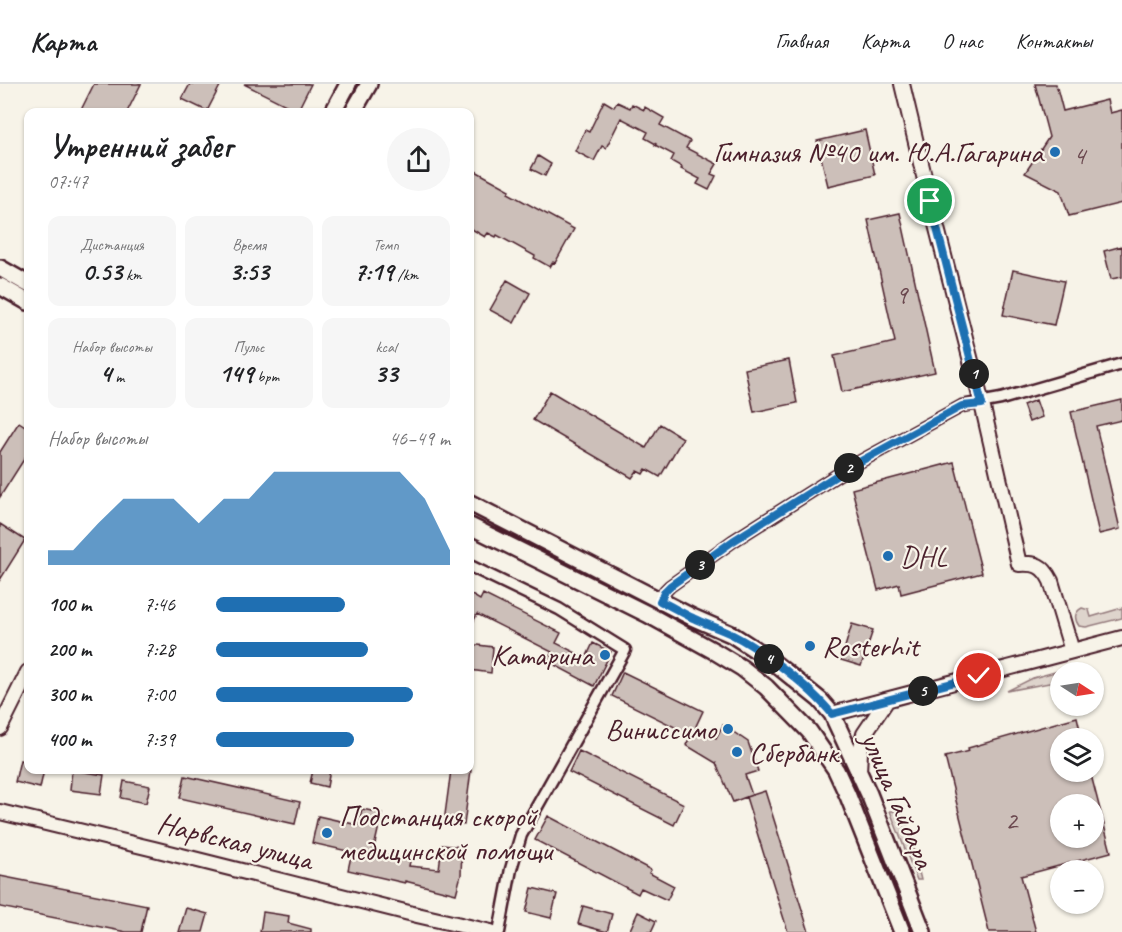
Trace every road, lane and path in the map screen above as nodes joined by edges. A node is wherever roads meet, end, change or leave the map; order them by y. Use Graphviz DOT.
graph roads {
  1 [pos="348,84"];
  2 [pos="369,84"];
  3 [pos="902,84"];
  4 [pos="335,108"];
  5 [pos="355,108"];
  6 [pos="0,268"];
  7 [pos="24,282"];
  8 [pos="0,286"];
  9 [pos="24,300"];
  10 [pos="1122,364"];
  11 [pos="982,404"];
  12 [pos="474,505"];
  13 [pos="474,528"];
  14 [pos="474,568"];
  15 [pos="660,601"];
  16 [pos="1122,638"];
  17 [pos="1072,651"];
  18 [pos="24,680"];
  19 [pos="887,700"];
  20 [pos="832,714"];
  21 [pos="0,728"];
  22 [pos="809,731"];
  23 [pos="859,772"];
  24 [pos="0,812"];
  25 [pos="482,931"];
  26 [pos="499,932"];
  27 [pos="902,932"];
  28 [pos="923,932"];
  1 -- 4 [label="main road"];
  2 -- 5 [label="main road"];
  3 -- 11 [label="street"];
  6 -- 7 [label="main road"];
  8 -- 9 [label="main road"];
  10 -- 11 [label="street"];
  11 -- 15 [label="street"];
  11 -- 17 [label="street"];
  12 -- 15 [label="main road, улица Гайдара"];
  13 -- 22 [label="main road, улица Гайдара"];
  14 -- 26 [label="street"];
  15 -- 20 [label="main road, улица Гайдара"];
  16 -- 17 [label="street"];
  17 -- 19 [label="street"];
  18 -- 21 [label="street"];
  19 -- 20 [label="street"];
  19 -- 23 [label="street"];
  20 -- 22 [label="main road"];
  20 -- 23 [label="main road, улица Гайдара"];
  22 -- 27 [label="main road, улица Гайдара"];
  23 -- 28 [label="main road, улица Гайдара"];
  24 -- 25 [label="street, Нарвская улица"];
}
